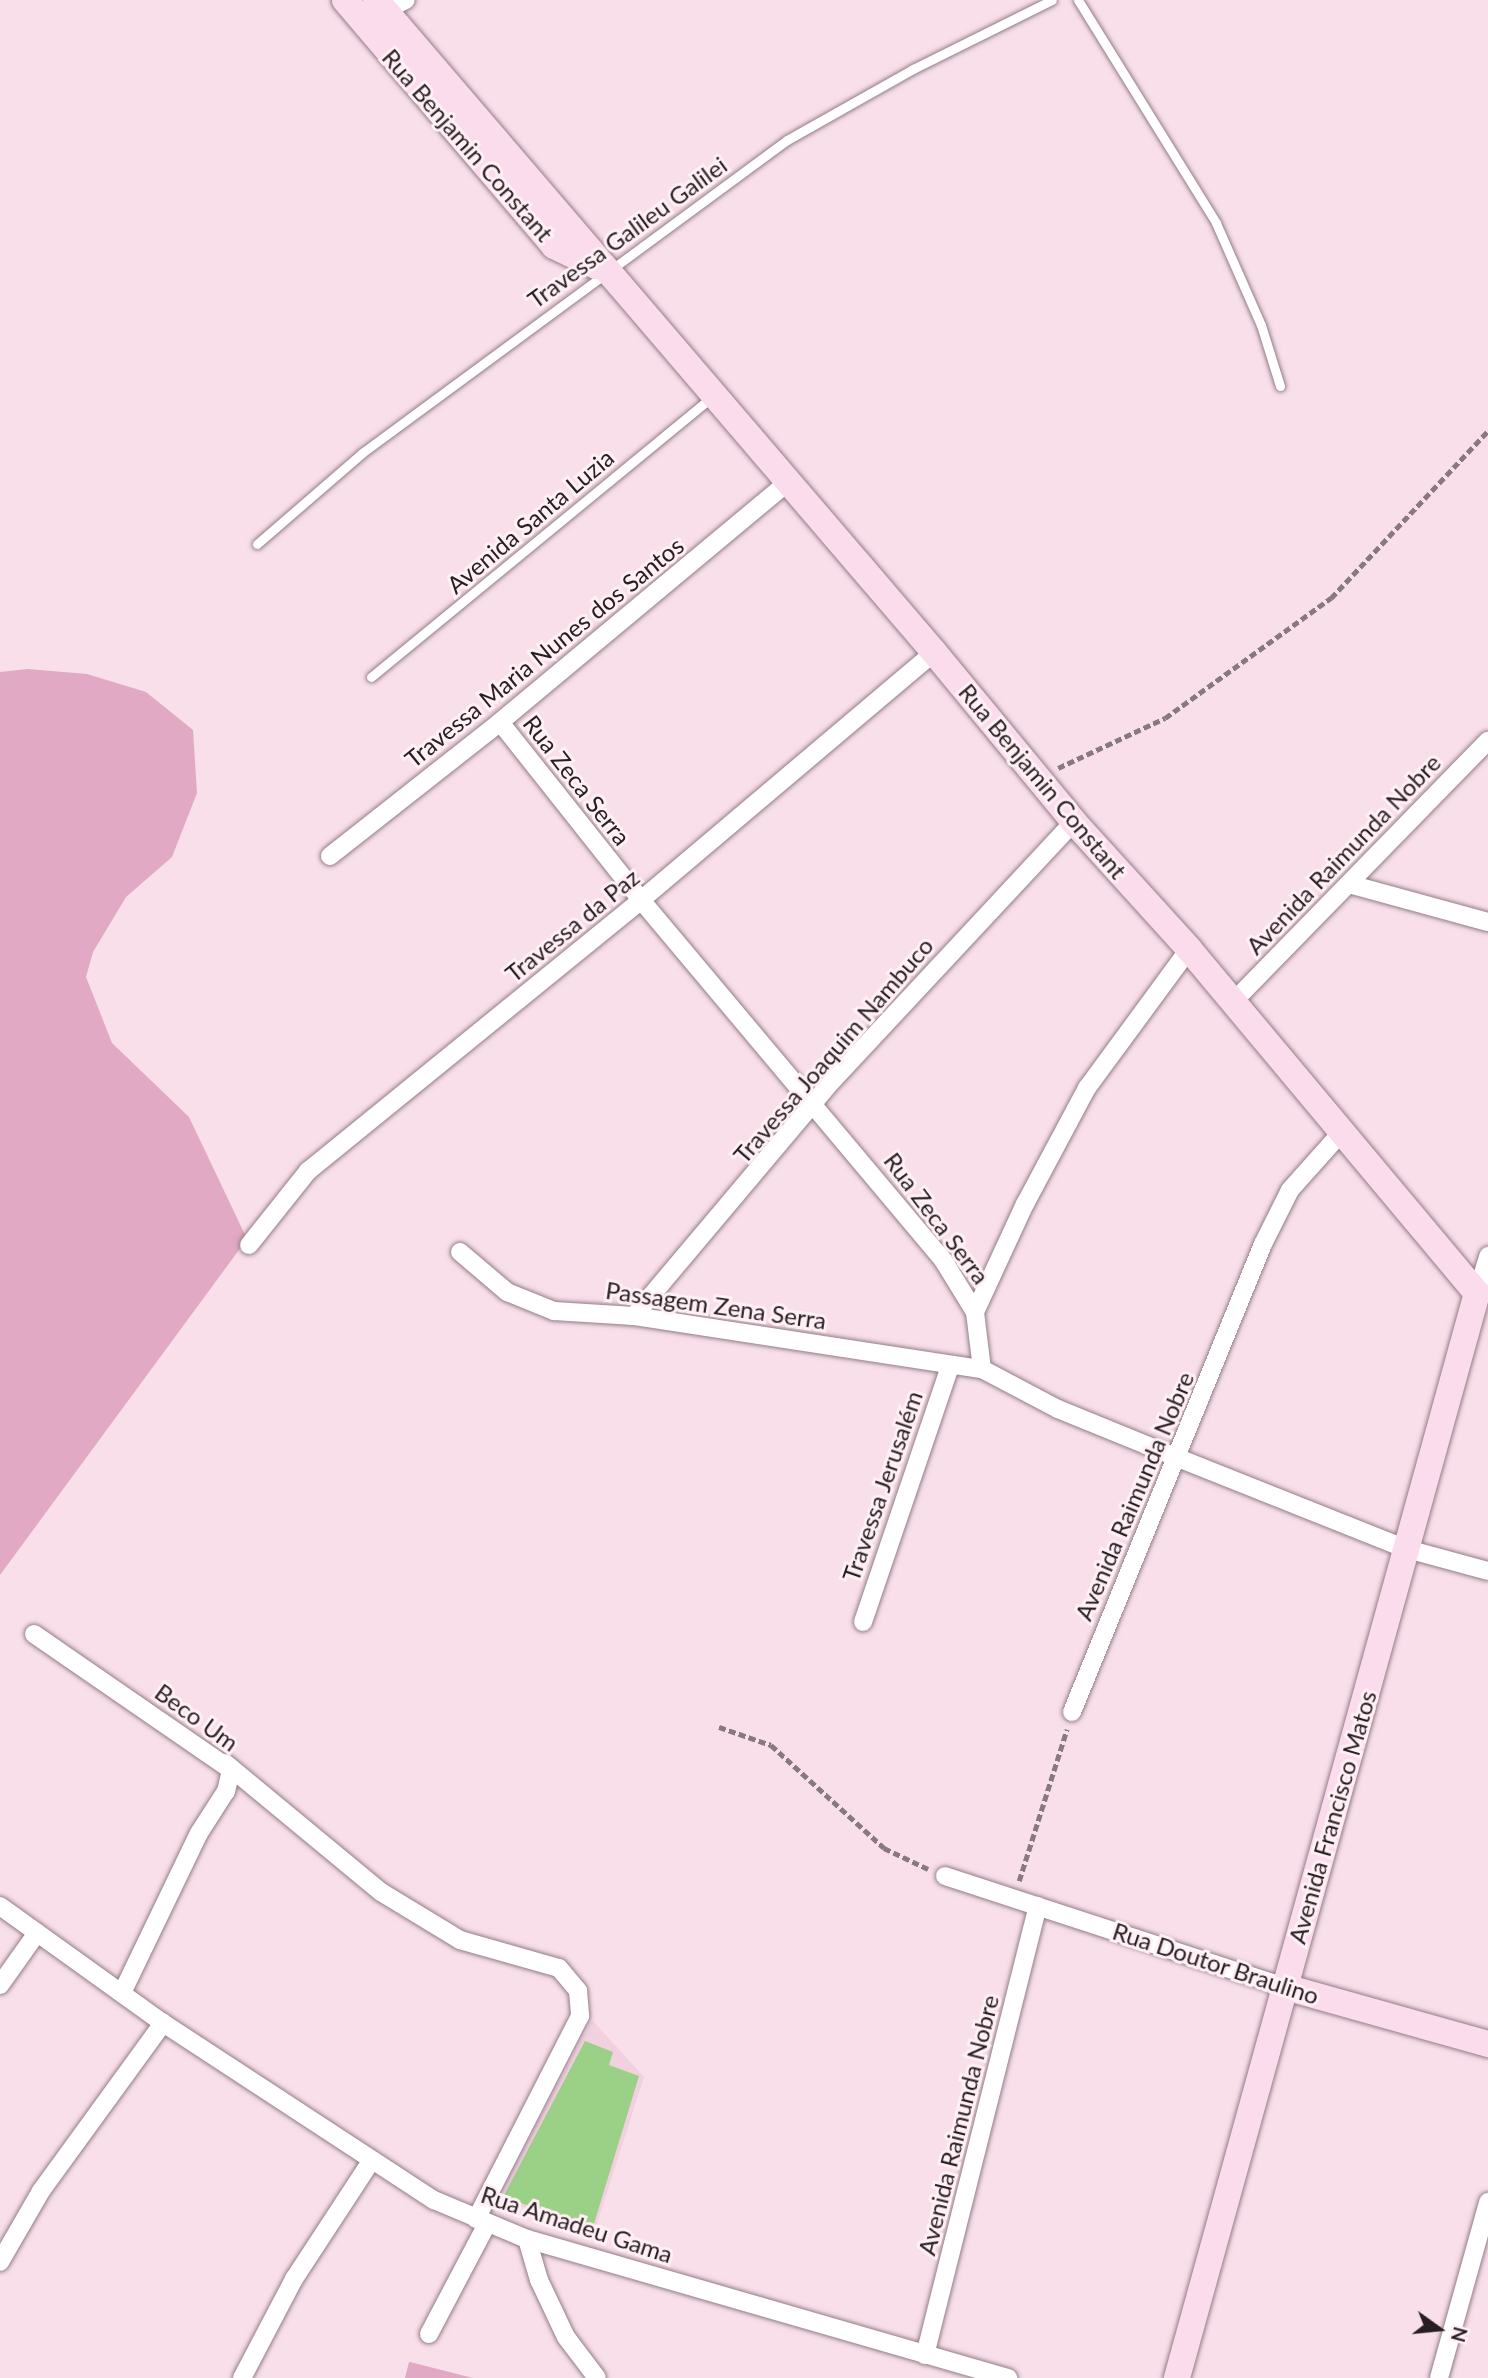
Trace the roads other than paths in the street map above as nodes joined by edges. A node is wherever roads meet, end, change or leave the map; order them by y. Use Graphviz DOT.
graph roads {
  1 [pos="345,0"];
  2 [pos="1052,0"];
  3 [pos="1078,0"];
  4 [pos="383,8"];
  5 [pos="606,270"];
  6 [pos="1280,386"];
  7 [pos="713,396"];
  8 [pos="786,484"];
  9 [pos="257,544"];
  10 [pos="934,652"];
  11 [pos="371,677"];
  12 [pos="500,722"];
  13 [pos="1488,741"];
  14 [pos="1074,822"];
  15 [pos="330,856"];
  16 [pos="1349,884"];
  17 [pos="641,900"];
  18 [pos="1488,922"];
  19 [pos="1189,949"];
  20 [pos="1233,1002"];
  21 [pos="815,1103"];
  22 [pos="1341,1133"];
  23 [pos="249,1244"];
  24 [pos="460,1252"];
  25 [pos="1488,1256"];
  26 [pos="1478,1293"];
  27 [pos="975,1312"];
  28 [pos="634,1316"];
  29 [pos="950,1366"];
  30 [pos="982,1370"];
  31 [pos="1178,1458"];
  32 [pos="1407,1549"];
  33 [pos="1488,1571"];
  34 [pos="863,1622"];
  35 [pos="34,1634"];
  36 [pos="1072,1712"];
  37 [pos="225,1763"];
  38 [pos="945,1877"];
  39 [pos="0,1906"];
  40 [pos="1038,1906"];
  41 [pos="37,1933"];
  42 [pos="0,1985"];
  43 [pos="1285,1987"];
  44 [pos="122,1993"];
  45 [pos="163,2023"];
  46 [pos="1488,2044"];
  47 [pos="370,2163"];
  48 [pos="1488,2202"];
  49 [pos="482,2221"];
  50 [pos="527,2239"];
  51 [pos="0,2262"];
  52 [pos="429,2334"];
  53 [pos="925,2355"];
  54 [pos="242,2378"];
  55 [pos="597,2378"];
  56 [pos="1008,2378"];
  57 [pos="1177,2378"];
  58 [pos="1439,2378"];
  1 -- 4 [label="street, Rua Benjamin Constant"];
  2 -- 5 [label="lane, Travessa Galileu Galilei"];
  3 -- 6 [label="lane"];
  4 -- 5 [label="street, Rua Benjamin Constant"];
  5 -- 7 [label="street, Rua Benjamin Constant"];
  5 -- 9 [label="lane, Travessa Galileu Galilei"];
  7 -- 8 [label="street, Rua Benjamin Constant"];
  7 -- 11 [label="lane, Avenida Santa Luzia"];
  8 -- 10 [label="street, Rua Benjamin Constant"];
  8 -- 12 [label="street, Travessa Maria Nunes dos Santos"];
  10 -- 14 [label="street, Rua Benjamin Constant"];
  10 -- 17 [label="street, Travessa da Paz"];
  12 -- 15 [label="street, Travessa Maria Nunes dos Santos"];
  12 -- 17 [label="street, Rua Zeca Serra"];
  13 -- 16 [label="street, Avenida Raimunda Nobre"];
  14 -- 19 [label="street, Rua Benjamin Constant"];
  14 -- 21 [label="street, Travessa Joaquim Nambuco"];
  16 -- 18 [label="street"];
  16 -- 20 [label="street, Avenida Raimunda Nobre"];
  17 -- 21 [label="street, Rua Zeca Serra"];
  17 -- 23 [label="street, Travessa da Paz"];
  19 -- 20 [label="street, Rua Benjamin Constant"];
  19 -- 27 [label="street"];
  20 -- 22 [label="street, Rua Benjamin Constant"];
  21 -- 27 [label="street, Rua Zeca Serra"];
  21 -- 28 [label="street, Travessa Joaquim Nambuco"];
  22 -- 26 [label="street, Rua Benjamin Constant"];
  22 -- 31 [label="street, Avenida Raimunda Nobre"];
  24 -- 28 [label="street, Passagem Zena Serra"];
  25 -- 26 [label="street, Avenida Francisco Matos"];
  26 -- 32 [label="street, Avenida Francisco Matos"];
  27 -- 30 [label="street, Rua Zeca Serra"];
  28 -- 29 [label="street, Passagem Zena Serra"];
  29 -- 30 [label="street, Passagem Zena Serra"];
  29 -- 34 [label="street, Travessa Jerusalém"];
  30 -- 31 [label="street"];
  31 -- 32 [label="street"];
  31 -- 36 [label="street, Avenida Raimunda Nobre"];
  32 -- 33 [label="street"];
  32 -- 43 [label="street, Avenida Francisco Matos"];
  35 -- 37 [label="street, Beco Um"];
  37 -- 44 [label="street, Beco Um"];
  37 -- 49 [label="street"];
  38 -- 40 [label="street, Rua Doutor Braulino"];
  39 -- 41 [label="street, Rua Amadeu Gama"];
  40 -- 43 [label="street, Rua Doutor Braulino"];
  40 -- 53 [label="street, Avenida Raimunda Nobre"];
  41 -- 42 [label="street"];
  41 -- 44 [label="street, Rua Amadeu Gama"];
  43 -- 46 [label="street, Rua Doutor Braulino"];
  43 -- 57 [label="street, Avenida Francisco Matos"];
  44 -- 45 [label="street, Rua Amadeu Gama"];
  45 -- 47 [label="street, Rua Amadeu Gama"];
  45 -- 51 [label="street"];
  47 -- 49 [label="street, Rua Amadeu Gama"];
  47 -- 54 [label="street"];
  48 -- 58 [label="street"];
  49 -- 50 [label="street, Rua Amadeu Gama"];
  49 -- 52 [label="street"];
  50 -- 53 [label="street, Rua Amadeu Gama"];
  50 -- 55 [label="street"];
  53 -- 56 [label="street, Rua Amadeu Gama"];
}
